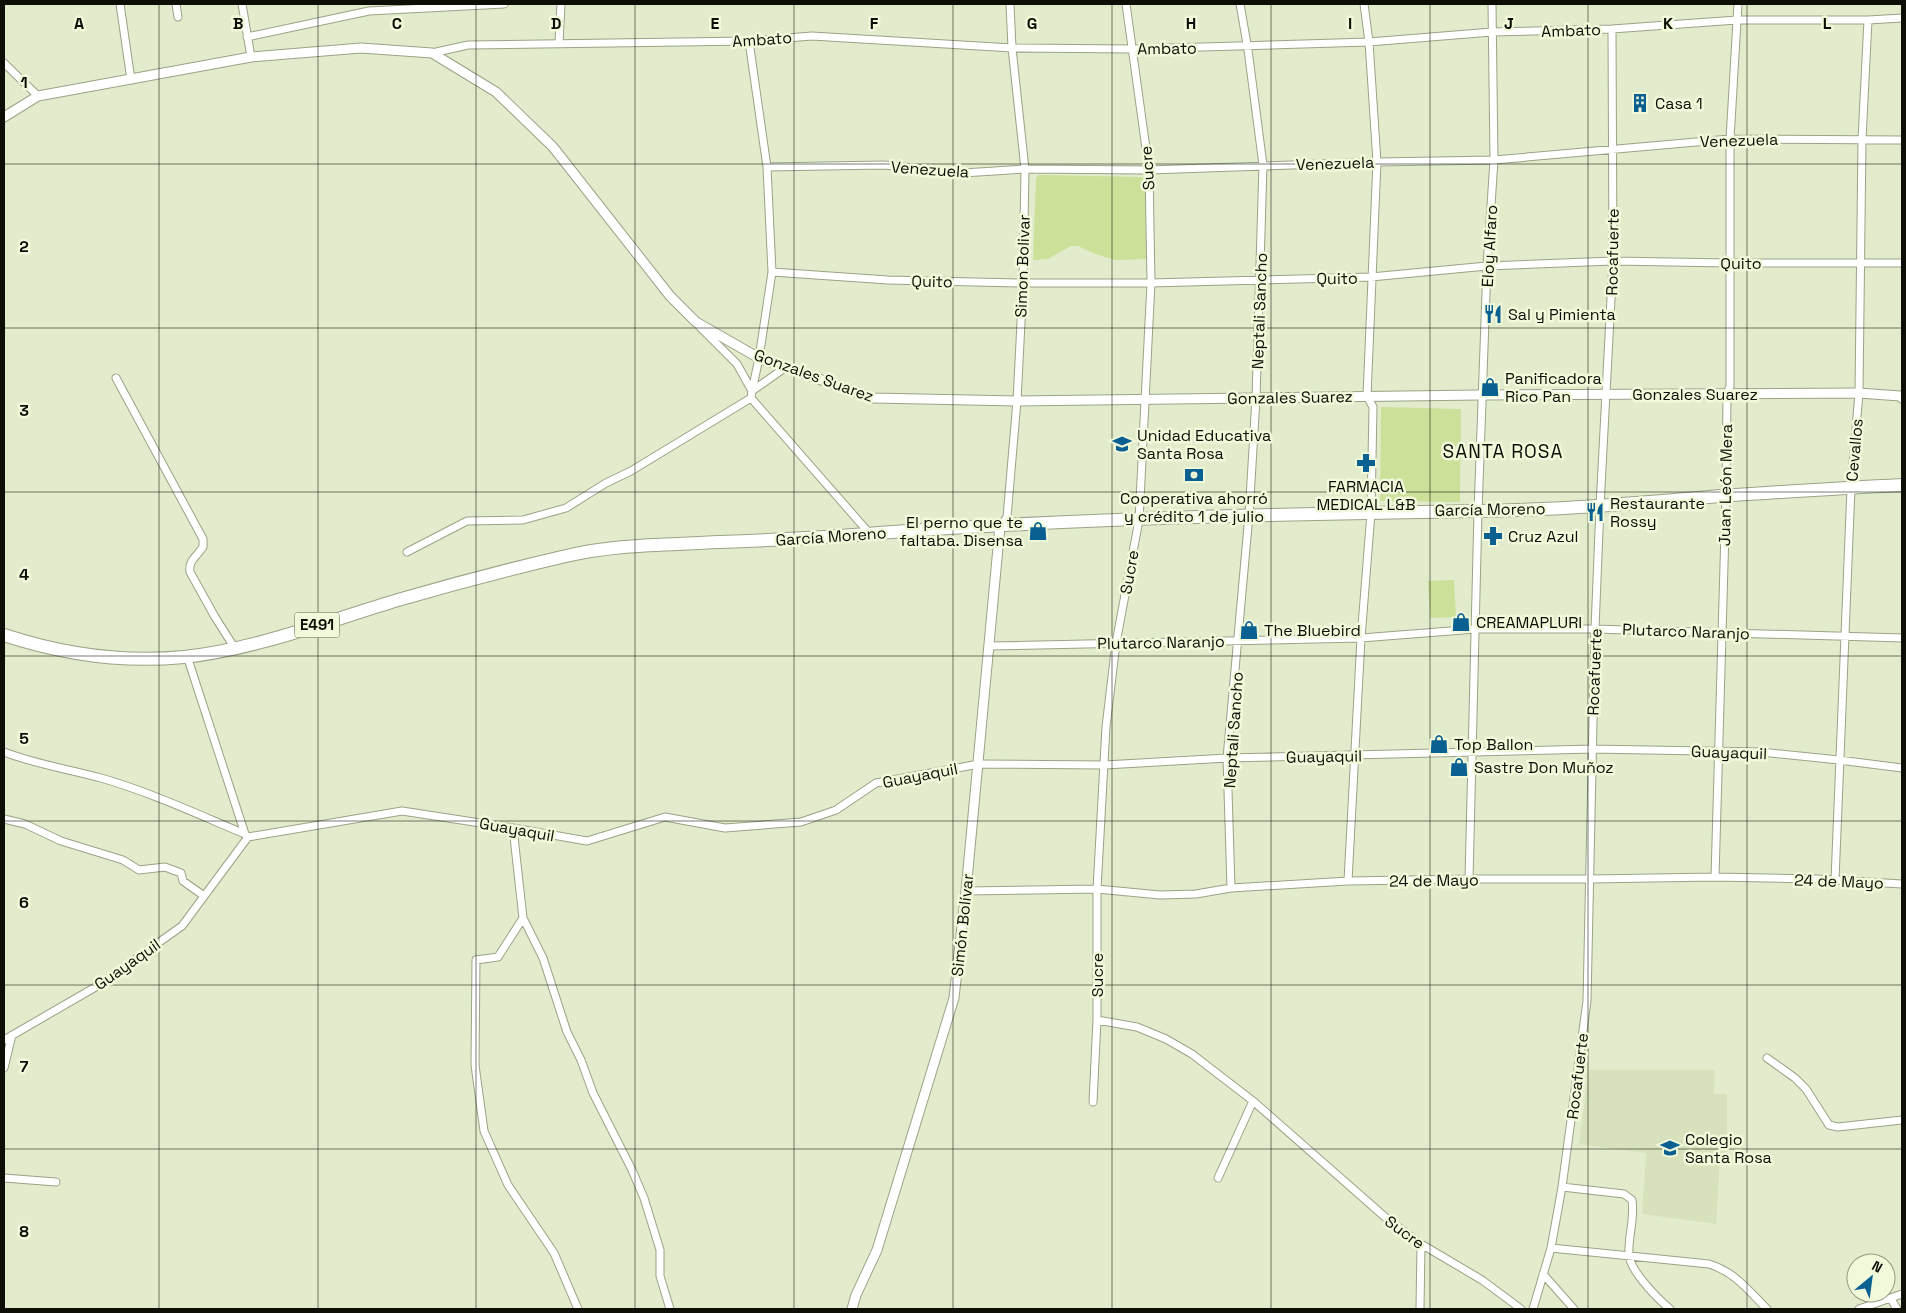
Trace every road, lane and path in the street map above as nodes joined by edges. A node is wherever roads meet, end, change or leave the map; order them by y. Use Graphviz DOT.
graph roads {
  1 [pos="120,4"];
  2 [pos="176,4"];
  3 [pos="242,4"];
  4 [pos="504,4"];
  5 [pos="561,4"];
  6 [pos="1010,4"];
  7 [pos="1126,4"];
  8 [pos="1240,4"];
  9 [pos="1364,4"];
  10 [pos="1492,4"];
  11 [pos="1738,4"];
  12 [pos="370,7"];
  13 [pos="178,17"];
  14 [pos="1902,18"];
  15 [pos="1737,20"];
  16 [pos="1868,20"];
  17 [pos="1612,29"];
  18 [pos="1492,32"];
  19 [pos="247,37"];
  20 [pos="749,41"];
  21 [pos="1369,42"];
  22 [pos="559,43"];
  23 [pos="1247,46"];
  24 [pos="1012,48"];
  25 [pos="1133,48"];
  26 [pos="432,53"];
  27 [pos="250,57"];
  28 [pos="4,63"];
  29 [pos="131,80"];
  30 [pos="38,96"];
  31 [pos="4,117"];
  32 [pos="1730,139"];
  33 [pos="1862,139"];
  34 [pos="1902,140"];
  35 [pos="1614,148"];
  36 [pos="1494,160"];
  37 [pos="1377,162"];
  38 [pos="1263,165"];
  39 [pos="766,167"];
  40 [pos="1025,169"];
  41 [pos="1149,170"];
  42 [pos="1613,261"];
  43 [pos="1860,262"];
  44 [pos="1729,263"];
  45 [pos="1902,263"];
  46 [pos="1488,266"];
  47 [pos="772,272"];
  48 [pos="1371,277"];
  49 [pos="1261,279"];
  50 [pos="1023,283"];
  51 [pos="1151,283"];
  52 [pos="696,322"];
  53 [pos="759,358"];
  54 [pos="786,367"];
  55 [pos="116,378"];
  56 [pos="1859,393"];
  57 [pos="752,394"];
  58 [pos="1484,394"];
  59 [pos="1606,394"];
  60 [pos="1727,394"];
  61 [pos="1367,396"];
  62 [pos="1902,396"];
  63 [pos="1256,398"];
  64 [pos="1145,400"];
  65 [pos="1017,401"];
  66 [pos="1902,485"];
  67 [pos="1851,488"];
  68 [pos="1726,496"];
  69 [pos="1600,506"];
  70 [pos="1478,511"];
  71 [pos="1371,513"];
  72 [pos="1249,515"];
  73 [pos="1138,520"];
  74 [pos="1000,526"];
  75 [pos="870,534"];
  76 [pos="407,552"];
  77 [pos="1476,629"];
  78 [pos="1595,629"];
  79 [pos="1722,632"];
  80 [pos="4,635"];
  81 [pos="1845,636"];
  82 [pos="1361,638"];
  83 [pos="1902,638"];
  84 [pos="1239,640"];
  85 [pos="1116,643"];
  86 [pos="990,646"];
  87 [pos="234,647"];
  88 [pos="187,656"];
  89 [pos="1592,749"];
  90 [pos="1718,750"];
  91 [pos="4,752"];
  92 [pos="1472,752"];
  93 [pos="1354,755"];
  94 [pos="1228,758"];
  95 [pos="1840,760"];
  96 [pos="979,764"];
  97 [pos="1105,765"];
  98 [pos="1902,768"];
  99 [pos="4,819"];
  100 [pos="513,828"];
  101 [pos="246,835"];
  102 [pos="1715,877"];
  103 [pos="1469,878"];
  104 [pos="1590,879"];
  105 [pos="1835,880"];
  106 [pos="1348,881"];
  107 [pos="1902,884"];
  108 [pos="1231,888"];
  109 [pos="1097,889"];
  110 [pos="966,892"];
  111 [pos="204,896"];
  112 [pos="523,918"];
  113 [pos="1097,1020"];
  114 [pos="12,1035"];
  115 [pos="4,1040"];
  116 [pos="1767,1058"];
  117 [pos="4,1068"];
  118 [pos="1253,1101"];
  119 [pos="1093,1102"];
  120 [pos="1902,1120"];
  121 [pos="4,1178"];
  122 [pos="1218,1178"];
  123 [pos="56,1182"];
  124 [pos="1562,1187"];
  125 [pos="1421,1244"];
  126 [pos="1551,1248"];
  127 [pos="1628,1256"];
  128 [pos="1543,1274"];
  129 [pos="1878,1303"];
  130 [pos="578,1309"];
  131 [pos="670,1309"];
  132 [pos="852,1309"];
  133 [pos="1420,1309"];
  134 [pos="1521,1309"];
  135 [pos="1533,1309"];
  136 [pos="1574,1309"];
  137 [pos="1670,1309"];
  138 [pos="1767,1309"];
  139 [pos="1859,1309"];
  1 -- 29 [label="street"];
  2 -- 13 [label="street"];
  3 -- 19 [label="street"];
  4 -- 12 [label="street"];
  5 -- 22 [label="street"];
  6 -- 24 [label="street, Simon Bolivar"];
  7 -- 25 [label="street, Sucre"];
  8 -- 23 [label="street, Neptali Sancho"];
  9 -- 21 [label="street"];
  10 -- 18 [label="street, Eloy Alfaro"];
  11 -- 15 [label="street, Juan León Mera"];
  12 -- 19 [label="street"];
  14 -- 16 [label="street, Ambato"];
  15 -- 16 [label="street, Ambato"];
  15 -- 17 [label="street, Ambato"];
  15 -- 32 [label="street, Juan León Mera"];
  16 -- 33 [label="street, Cevallos"];
  17 -- 18 [label="street, Ambato"];
  17 -- 35 [label="street, Rocafuerte"];
  18 -- 21 [label="street, Ambato"];
  18 -- 36 [label="street, Eloy Alfaro"];
  19 -- 27 [label="street"];
  20 -- 22 [label="street, Ambato"];
  20 -- 24 [label="street, Ambato"];
  20 -- 39 [label="street"];
  21 -- 23 [label="street, Ambato"];
  21 -- 37 [label="street"];
  22 -- 26 [label="street, Ambato"];
  23 -- 25 [label="street, Ambato"];
  23 -- 38 [label="street, Neptali Sancho"];
  24 -- 25 [label="street, Ambato"];
  24 -- 40 [label="street, Simon Bolivar"];
  25 -- 41 [label="street, Sucre"];
  26 -- 27 [label="street"];
  26 -- 52 [label="street, Gonzales Suarez"];
  27 -- 29 [label="street"];
  28 -- 30 [label="street"];
  29 -- 30 [label="street"];
  30 -- 31 [label="street"];
  32 -- 33 [label="street, Venezuela"];
  32 -- 35 [label="street, Venezuela"];
  32 -- 44 [label="street, Juan León Mera"];
  33 -- 34 [label="street, Venezuela"];
  33 -- 43 [label="street, Cevallos"];
  35 -- 36 [label="street, Venezuela"];
  35 -- 42 [label="street, Rocafuerte"];
  36 -- 37 [label="street, Venezuela"];
  36 -- 46 [label="street, Eloy Alfaro"];
  37 -- 38 [label="street, Venezuela"];
  37 -- 48 [label="street"];
  38 -- 41 [label="street, Venezuela"];
  38 -- 49 [label="street, Neptali Sancho"];
  39 -- 40 [label="street, Venezuela"];
  39 -- 47 [label="street"];
  40 -- 41 [label="street, Venezuela"];
  40 -- 50 [label="street, Simon Bolivar"];
  41 -- 51 [label="street, Sucre"];
  42 -- 44 [label="street, Quito"];
  42 -- 46 [label="street, Quito"];
  42 -- 59 [label="street, Rocafuerte"];
  43 -- 44 [label="street, Quito"];
  43 -- 45 [label="street, Quito"];
  43 -- 56 [label="street, Cevallos"];
  44 -- 60 [label="street, Juan León Mera"];
  46 -- 48 [label="street, Quito"];
  46 -- 58 [label="street, Eloy Alfaro"];
  47 -- 50 [label="street, Quito"];
  47 -- 53 [label="street"];
  48 -- 49 [label="street, Quito"];
  48 -- 61 [label="street"];
  49 -- 51 [label="street, Quito"];
  49 -- 63 [label="street, Neptali Sancho"];
  50 -- 51 [label="street, Quito"];
  50 -- 65 [label="street, Simon Bolivar"];
  51 -- 64 [label="street, Sucre"];
  52 -- 53 [label="street, Gonzales Suarez"];
  52 -- 57 [label="street"];
  53 -- 54 [label="street, Gonzales Suarez"];
  53 -- 57 [label="street"];
  54 -- 57 [label="street"];
  54 -- 65 [label="street, Gonzales Suarez"];
  55 -- 87 [label="street"];
  56 -- 60 [label="street, Gonzales Suarez"];
  56 -- 62 [label="street, Gonzales Suarez"];
  56 -- 67 [label="street, Cevallos"];
  57 -- 75 [label="street"];
  57 -- 76 [label="street"];
  58 -- 59 [label="street, Gonzales Suarez"];
  58 -- 61 [label="street, Gonzales Suarez"];
  58 -- 70 [label="street, Eloy Alfaro"];
  59 -- 60 [label="street, Gonzales Suarez"];
  59 -- 69 [label="street, Rocafuerte"];
  60 -- 68 [label="street, Juan León Mera"];
  61 -- 63 [label="street, Gonzales Suarez"];
  61 -- 71 [label="street"];
  63 -- 64 [label="street, Gonzales Suarez"];
  63 -- 72 [label="street, Neptali Sancho"];
  64 -- 65 [label="street, Gonzales Suarez"];
  64 -- 73 [label="street, Sucre"];
  65 -- 74 [label="street, Simon Bolivar"];
  66 -- 67 [label="highway, García Moreno / E491"];
  67 -- 68 [label="highway, García Moreno / E491"];
  67 -- 81 [label="street, Cevallos"];
  68 -- 69 [label="highway, García Moreno / E491"];
  68 -- 79 [label="street, Juan León Mera"];
  69 -- 70 [label="highway, García Moreno / E491"];
  69 -- 78 [label="street, Rocafuerte"];
  70 -- 71 [label="highway, García Moreno / E491"];
  70 -- 77 [label="street, Eloy Alfaro"];
  71 -- 72 [label="highway, García Moreno / E491"];
  71 -- 82 [label="street"];
  72 -- 73 [label="highway, García Moreno / E491"];
  72 -- 84 [label="street, Neptali Sancho"];
  73 -- 74 [label="highway, García Moreno / E491"];
  73 -- 85 [label="street, Sucre"];
  74 -- 75 [label="highway, García Moreno / E491"];
  74 -- 86 [label="street, Simón Bolívar"];
  75 -- 87 [label="highway, García Moreno / E491"];
  77 -- 78 [label="street, Plutarco Naranjo"];
  77 -- 82 [label="street, Plutarco Naranjo"];
  77 -- 92 [label="street, Eloy Alfaro"];
  78 -- 79 [label="street, Plutarco Naranjo"];
  78 -- 89 [label="street, Rocafuerte"];
  79 -- 81 [label="street, Plutarco Naranjo"];
  79 -- 90 [label="street, Juan León Mera"];
  80 -- 88 [label="highway, E491"];
  81 -- 83 [label="street, Plutarco Naranjo"];
  81 -- 95 [label="street, Cevallos"];
  82 -- 84 [label="street, Plutarco Naranjo"];
  82 -- 93 [label="street"];
  84 -- 85 [label="street, Plutarco Naranjo"];
  84 -- 94 [label="street, Neptali Sancho"];
  85 -- 86 [label="street, Plutarco Naranjo"];
  85 -- 97 [label="street, Sucre"];
  86 -- 96 [label="street, Simón Bolívar"];
  87 -- 88 [label="highway, E491"];
  88 -- 101 [label="street"];
  89 -- 90 [label="street, Guayaquil"];
  89 -- 92 [label="street, Guayaquil"];
  89 -- 104 [label="street, Rocafuerte"];
  90 -- 95 [label="street, Guayaquil"];
  90 -- 102 [label="street, Juan León Mera"];
  91 -- 101 [label="street"];
  92 -- 93 [label="street, Guayaquil"];
  92 -- 103 [label="street, Eloy Alfaro"];
  93 -- 94 [label="street, Guayaquil"];
  93 -- 106 [label="street"];
  94 -- 97 [label="street, Guayaquil"];
  94 -- 108 [label="street, Neptali Sancho"];
  95 -- 98 [label="street, Guayaquil"];
  95 -- 105 [label="street, Cevallos"];
  96 -- 97 [label="street, Guayaquil"];
  96 -- 100 [label="street, Guayaquil"];
  96 -- 110 [label="street, Simón Bolívar"];
  97 -- 109 [label="street, Sucre"];
  99 -- 111 [label="street"];
  100 -- 101 [label="street, Guayaquil"];
  100 -- 112 [label="street"];
  101 -- 111 [label="street, Guayaquil"];
  102 -- 104 [label="street, 24 de Mayo"];
  102 -- 105 [label="street, 24 de Mayo"];
  103 -- 104 [label="street, 24 de Mayo"];
  103 -- 106 [label="street, 24 de Mayo"];
  104 -- 124 [label="street, Rocafuerte"];
  105 -- 107 [label="street, 24 de Mayo"];
  106 -- 108 [label="street, 24 de Mayo"];
  108 -- 109 [label="street, 24 de Mayo"];
  109 -- 110 [label="street, 24 de Mayo"];
  109 -- 113 [label="street, Sucre"];
  110 -- 132 [label="street, Simón Bolívar"];
  111 -- 114 [label="street, Guayaquil"];
  112 -- 130 [label="street"];
  112 -- 131 [label="street"];
  113 -- 118 [label="street, Sucre"];
  113 -- 119 [label="street, Sucre"];
  114 -- 115 [label="street, Guayaquil"];
  114 -- 117 [label="street"];
  116 -- 120 [label="street"];
  118 -- 122 [label="street"];
  118 -- 125 [label="street, Sucre"];
  121 -- 123 [label="street"];
  124 -- 126 [label="street, Rocafuerte"];
  124 -- 127 [label="street"];
  125 -- 133 [label="street"];
  125 -- 134 [label="street, Sucre"];
  126 -- 127 [label="street"];
  126 -- 128 [label="street, Rocafuerte"];
  127 -- 137 [label="street"];
  127 -- 138 [label="street"];
  128 -- 135 [label="street, Rocafuerte"];
  128 -- 136 [label="street"];
  129 -- 139 [label="street"];
}
